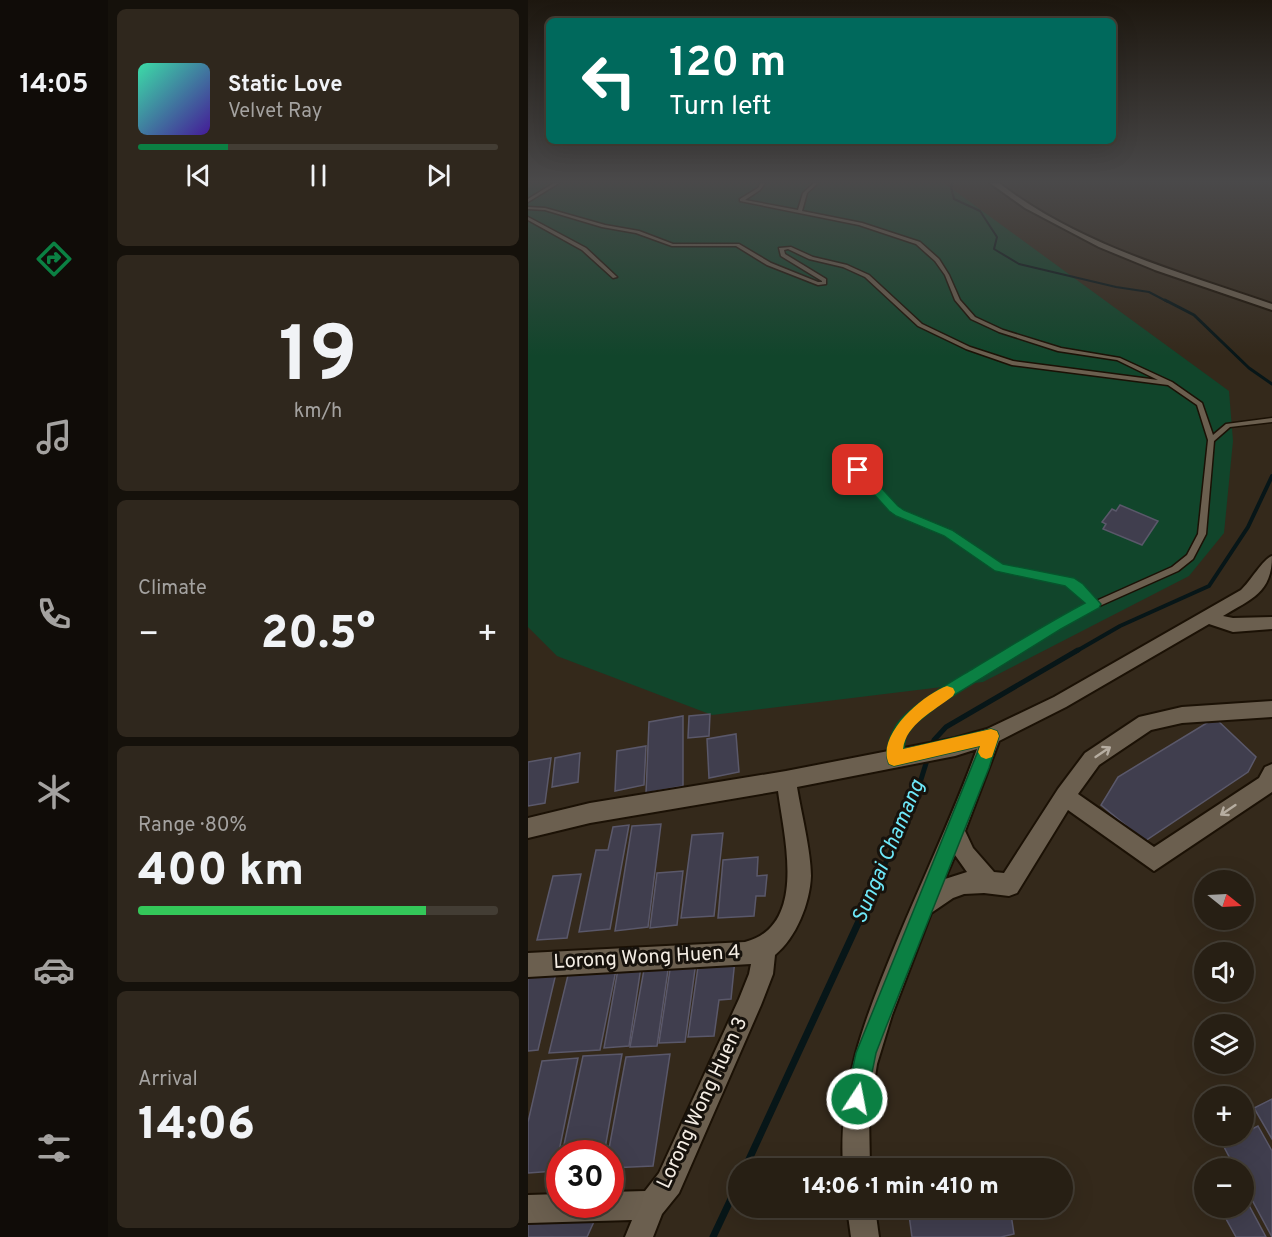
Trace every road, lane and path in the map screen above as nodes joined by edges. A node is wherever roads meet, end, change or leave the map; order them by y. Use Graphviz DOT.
graph roads {
  1 [pos="569,241"];
  2 [pos="660,241"];
  3 [pos="911,241"];
  4 [pos="1094,241"];
  5 [pos="615,277"];
  6 [pos="1272,307"];
  7 [pos="1170,383"];
  8 [pos="1272,420"];
  9 [pos="1211,440"];
  10 [pos="858,470"];
  11 [pos="1272,562"];
  12 [pos="1095,604"];
  13 [pos="1206,618"];
  14 [pos="1272,623"];
  15 [pos="1272,709"];
  16 [pos="991,736"];
  17 [pos="894,758"];
  18 [pos="1272,773"];
  19 [pos="786,780"];
  20 [pos="1065,796"];
  21 [pos="528,828"];
  22 [pos="955,831"];
  23 [pos="988,881"];
  24 [pos="923,906"];
  25 [pos="764,949"];
  26 [pos="528,965"];
  27 [pos="856,1158"];
  28 [pos="652,1205"];
  29 [pos="528,1209"];
  30 [pos="862,1218"];
  31 [pos="639,1237"];
  32 [pos="865,1237"];
  1 -- 5 [label="lane"];
  2 -- 7 [label="lane"];
  3 -- 7 [label="lane"];
  4 -- 6 [label="street"];
  7 -- 9 [label="lane"];
  8 -- 9 [label="lane"];
  9 -- 12 [label="lane"];
  10 -- 12 [label="lane"];
  11 -- 13 [label="street"];
  12 -- 17 [label="lane"];
  13 -- 14 [label="street"];
  13 -- 16 [label="street"];
  20 -- 15 [label="street, one-way"];
  16 -- 17 [label="street"];
  16 -- 22 [label="street"];
  17 -- 19 [label="street"];
  18 -- 20 [label="street, one-way"];
  19 -- 21 [label="street"];
  19 -- 25 [label="street, Lorong Wong Huen 4"];
  20 -- 23 [label="street"];
  22 -- 23 [label="street"];
  22 -- 24 [label="street"];
  23 -- 24 [label="street"];
  24 -- 27 [label="street"];
  25 -- 26 [label="street, Lorong Wong Huen 4"];
  25 -- 28 [label="street, Lorong Wong Huen 3"];
  28 -- 29 [label="street, Lorong Wong Huen 3"];
  28 -- 31 [label="street"];
  30 -- 32 [label="street"];
}
